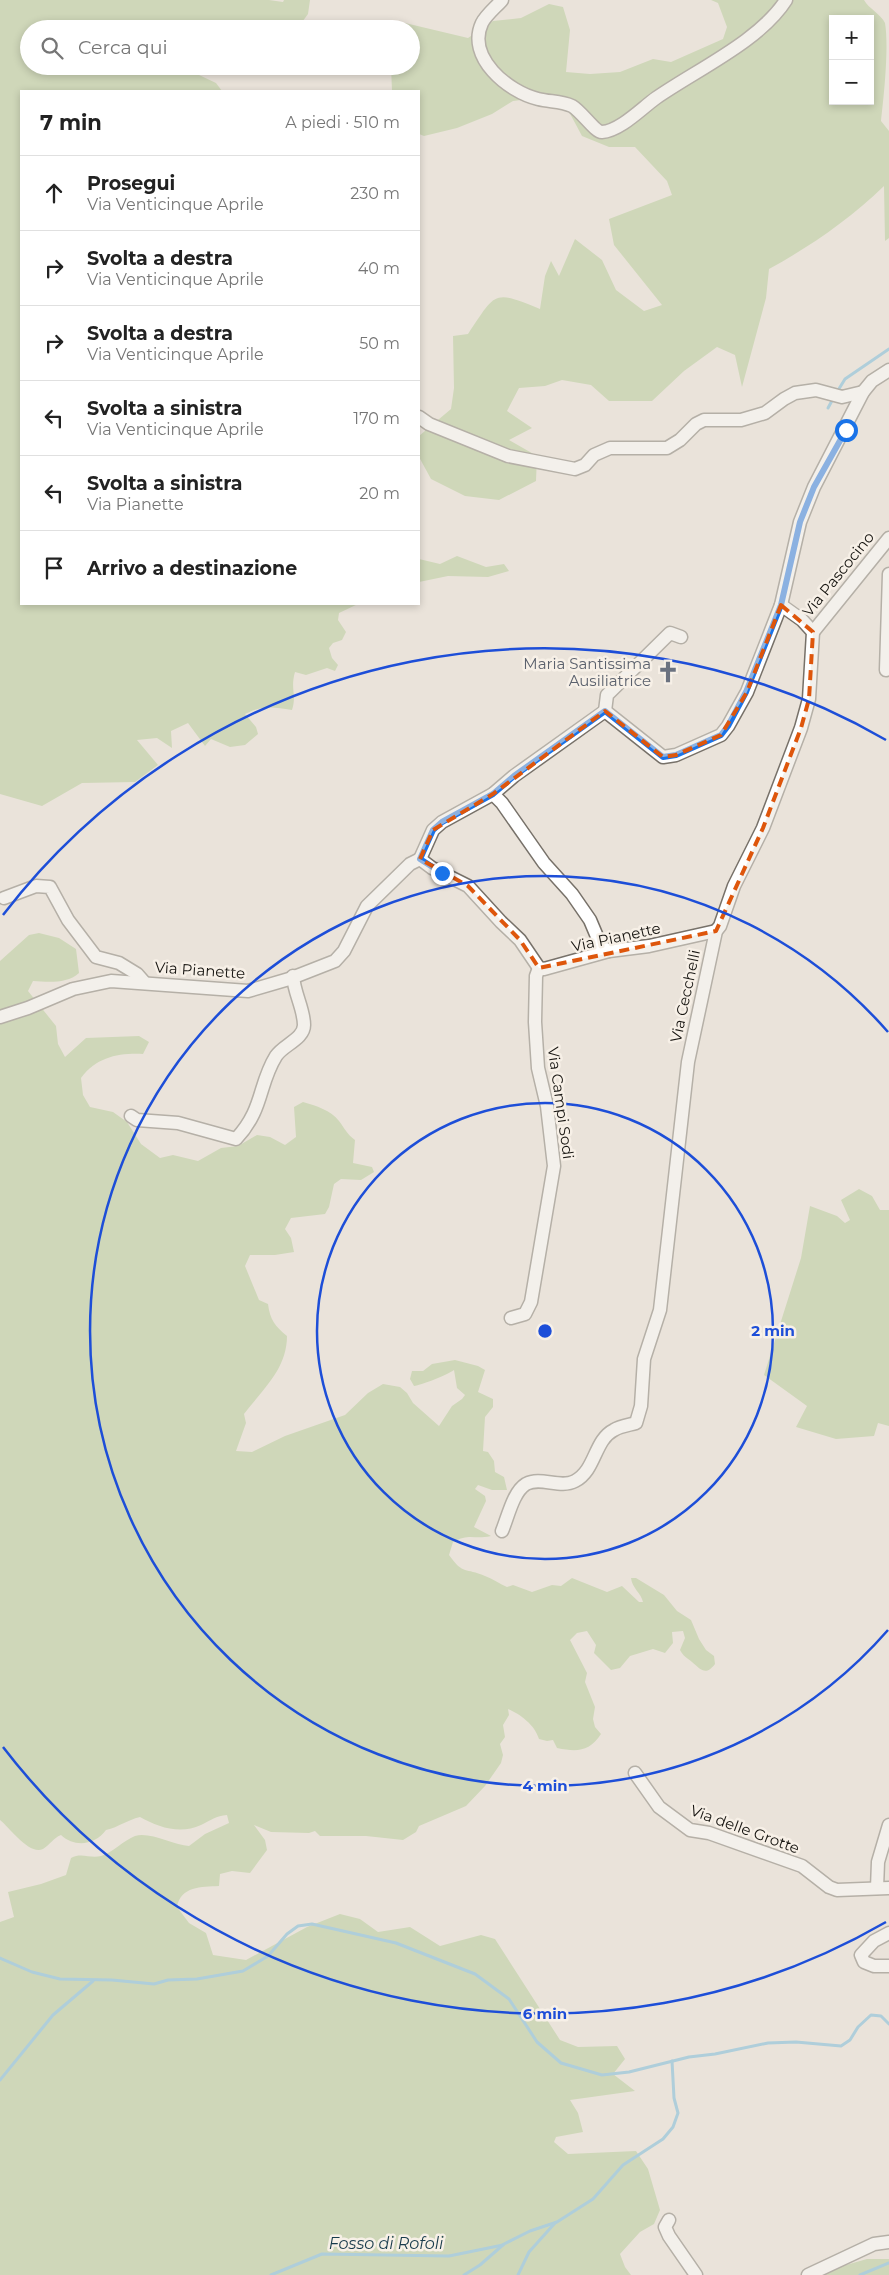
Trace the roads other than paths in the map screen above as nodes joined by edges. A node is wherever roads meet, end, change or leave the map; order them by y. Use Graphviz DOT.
graph roads {
  1 [pos="502,0"];
  2 [pos="786,0"];
  3 [pos="889,370"];
  4 [pos="864,392"];
  5 [pos="420,418"];
  6 [pos="889,538"];
  7 [pos="889,574"];
  8 [pos="781,605"];
  9 [pos="813,632"];
  10 [pos="681,637"];
  11 [pos="886,670"];
  12 [pos="605,711"];
  13 [pos="493,794"];
  14 [pos="420,859"];
  15 [pos="4,898"];
  16 [pos="716,931"];
  17 [pos="609,952"];
  18 [pos="539,968"];
  19 [pos="293,976"];
  20 [pos="144,982"];
  21 [pos="0,1017"];
  22 [pos="131,1116"];
  23 [pos="511,1318"];
  24 [pos="502,1531"];
  25 [pos="635,1773"];
  26 [pos="889,1825"];
  27 [pos="883,1888"];
  28 [pos="889,1933"];
  29 [pos="889,1966"];
  30 [pos="669,2220"];
  31 [pos="889,2242"];
  32 [pos="696,2275"];
  33 [pos="808,2275"];
  1 -- 2 [label="street"];
  3 -- 4 [label="street"];
  4 -- 5 [label="street"];
  4 -- 8 [label="street"];
  6 -- 9 [label="street, Via Pascocino"];
  7 -- 11 [label="street"];
  8 -- 9 [label="street"];
  8 -- 12 [label="street"];
  9 -- 16 [label="street, Via Cecchelli"];
  10 -- 12 [label="street"];
  12 -- 13 [label="street"];
  13 -- 14 [label="street"];
  13 -- 17 [label="street"];
  14 -- 18 [label="street"];
  14 -- 19 [label="street, Via Pianette"];
  15 -- 20 [label="street"];
  16 -- 17 [label="street, Via Pianette"];
  16 -- 24 [label="street, Via Cecchelli"];
  17 -- 18 [label="street, Via Pianette"];
  18 -- 23 [label="street, Via Campi Sodi"];
  19 -- 20 [label="street, Via Pianette"];
  19 -- 22 [label="street"];
  20 -- 21 [label="street, Via Pianette"];
  25 -- 27 [label="street, Via delle Grotte"];
  26 -- 27 [label="street"];
  28 -- 29 [label="street"];
  30 -- 32 [label="street"];
  31 -- 33 [label="street"];
}
